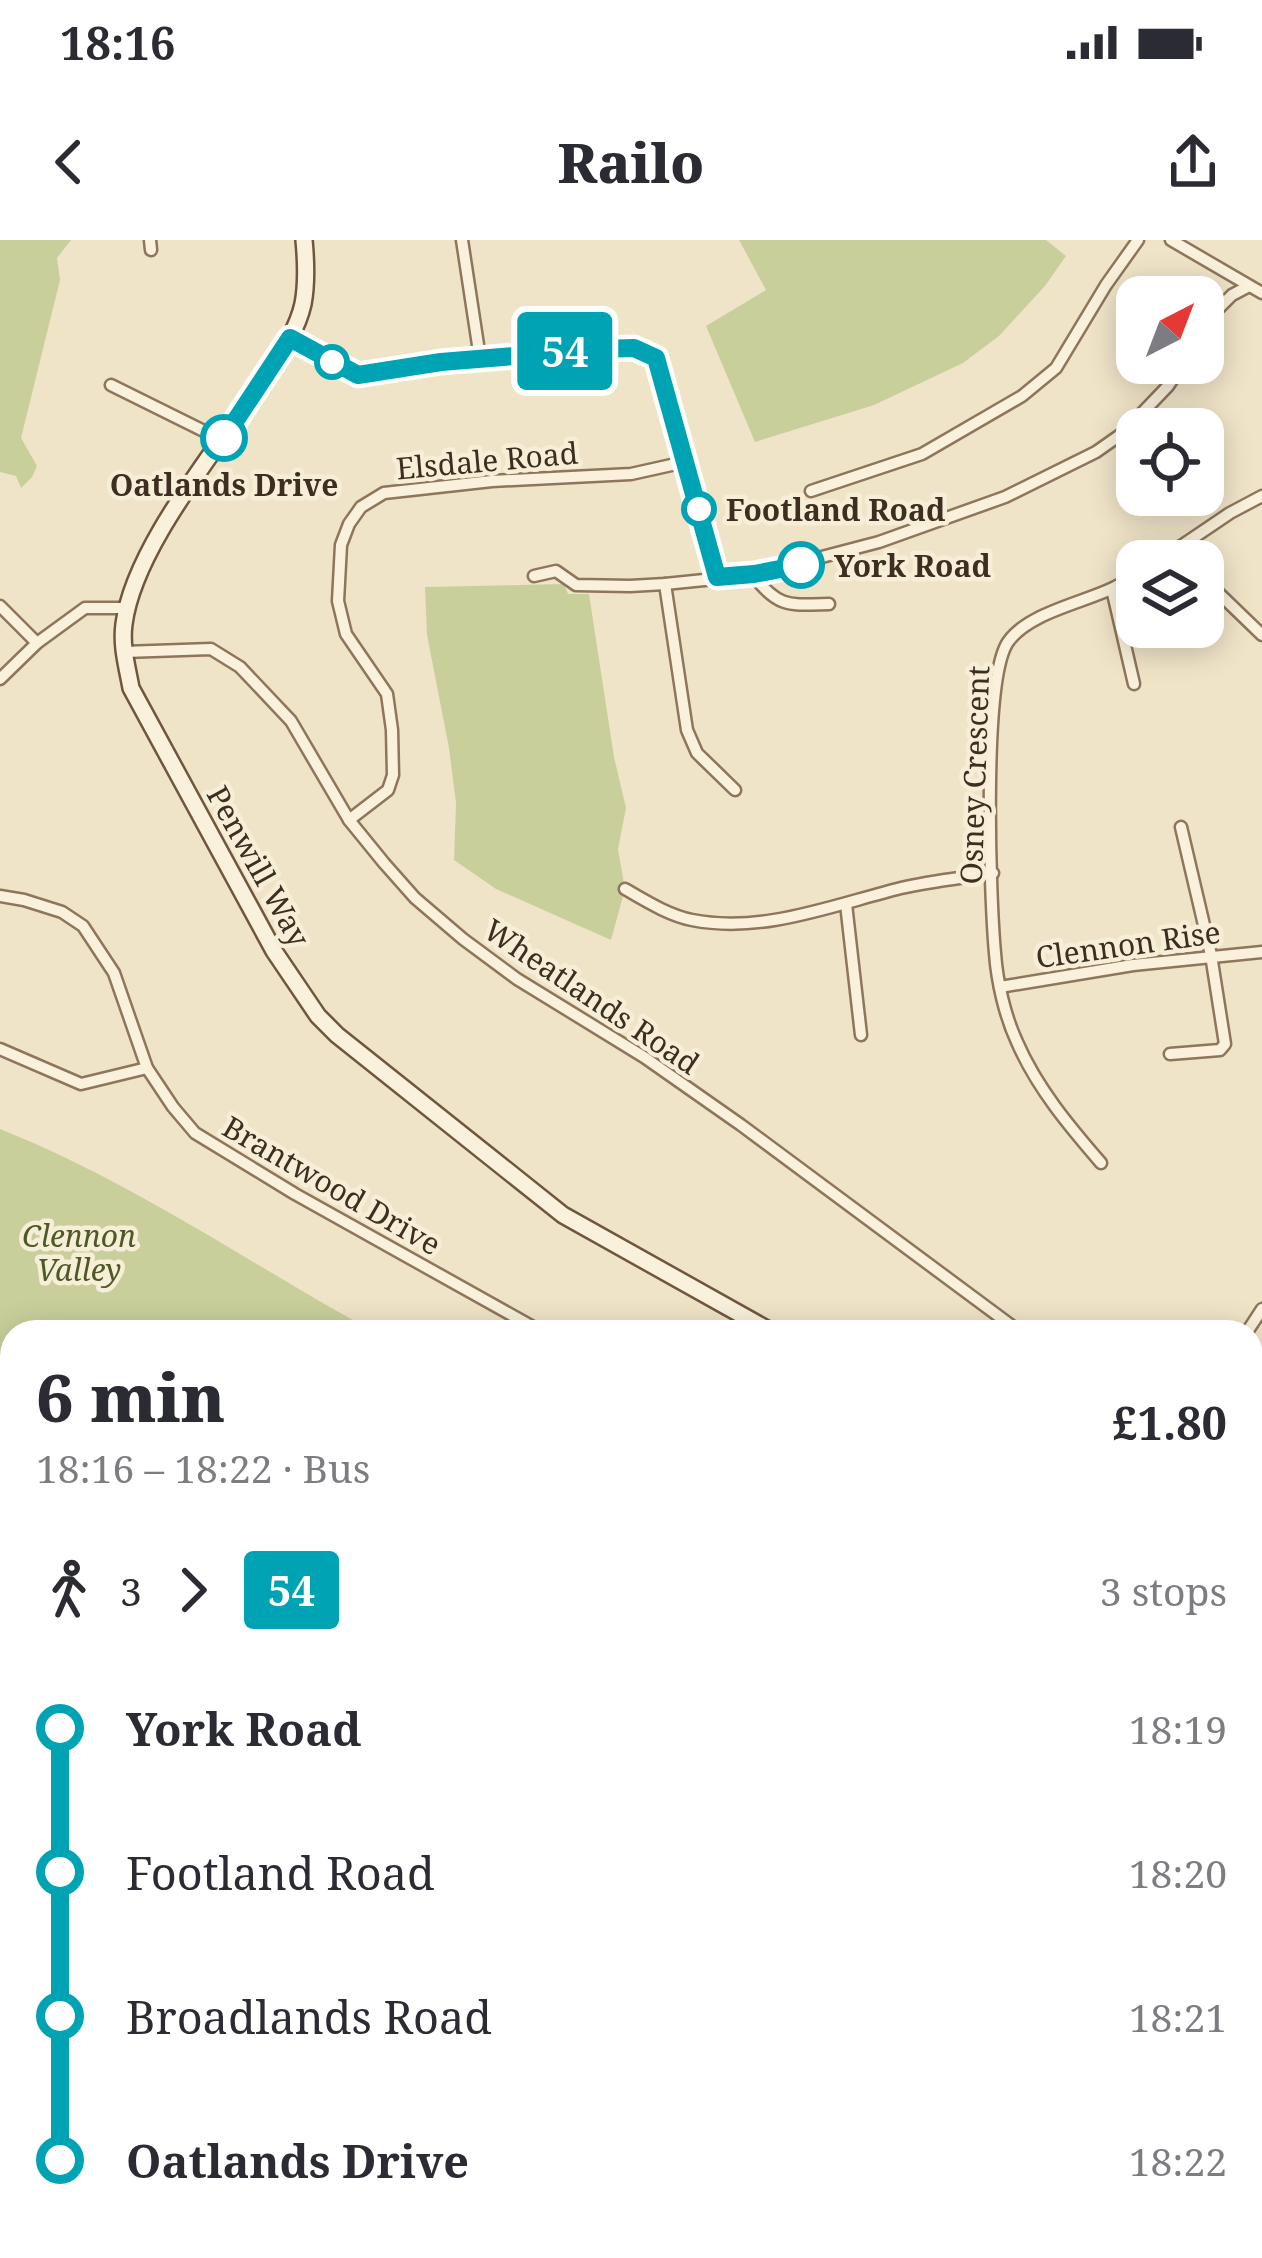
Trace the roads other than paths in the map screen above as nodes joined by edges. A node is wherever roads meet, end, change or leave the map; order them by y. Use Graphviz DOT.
graph roads {
  1 [pos="304,240"];
  2 [pos="462,240"];
  3 [pos="1138,240"];
  4 [pos="1171,240"];
  5 [pos="1250,286"];
  6 [pos="1262,293"];
  7 [pos="1224,303"];
  8 [pos="290,338"];
  9 [pos="480,358"];
  10 [pos="1169,384"];
  11 [pos="110,385"];
  12 [pos="222,440"];
  13 [pos="686,461"];
  14 [pos="811,491"];
  15 [pos="1262,496"];
  16 [pos="1191,540"];
  17 [pos="555,553"];
  18 [pos="556,571"];
  19 [pos="754,574"];
  20 [pos="534,576"];
  21 [pos="717,577"];
  22 [pos="665,584"];
  23 [pos="1116,587"];
  24 [pos="1112,589"];
  25 [pos="1224,598"];
  26 [pos="829,604"];
  27 [pos="0,606"];
  28 [pos="127,608"];
  29 [pos="1262,635"];
  30 [pos="37,643"];
  31 [pos="124,652"];
  32 [pos="0,679"];
  33 [pos="1133,684"];
  34 [pos="735,790"];
  35 [pos="349,820"];
  36 [pos="1181,827"];
  37 [pos="993,873"];
  38 [pos="625,889"];
  39 [pos="0,896"];
  40 [pos="846,904"];
  41 [pos="1262,952"];
  42 [pos="1211,955"];
  43 [pos="1000,987"];
  44 [pos="861,1035"];
  45 [pos="0,1049"];
  46 [pos="1170,1054"];
  47 [pos="147,1068"];
  48 [pos="1101,1163"];
  49 [pos="521,1320"];
  50 [pos="749,1320"];
  51 [pos="1004,1320"];
  1 -- 8 [label="street, Penwill Way"];
  2 -- 9 [label="street"];
  3 -- 14 [label="street"];
  4 -- 5 [label="street"];
  5 -- 6 [label="street"];
  5 -- 7 [label="street"];
  8 -- 9 [label="street"];
  8 -- 12 [label="street, Penwill Way"];
  9 -- 13 [label="street"];
  10 -- 19 [label="street"];
  11 -- 12 [label="street"];
  12 -- 28 [label="street, Penwill Way"];
  13 -- 21 [label="street"];
  13 -- 35 [label="street, Elsdale Road"];
  15 -- 16 [label="street"];
  17 -- 18 [label="street"];
  18 -- 20 [label="street"];
  18 -- 22 [label="street"];
  19 -- 21 [label="street"];
  19 -- 26 [label="street"];
  21 -- 22 [label="street"];
  22 -- 34 [label="street"];
  23 -- 24 [label="street, Osney Crescent"];
  24 -- 33 [label="street"];
  24 -- 37 [label="street, Osney Crescent"];
  25 -- 29 [label="street"];
  27 -- 30 [label="street"];
  28 -- 30 [label="street"];
  28 -- 31 [label="street, Penwill Way"];
  30 -- 32 [label="street"];
  31 -- 35 [label="street, Wheatlands Road"];
  31 -- 50 [label="street, Penwill Way"];
  35 -- 51 [label="street, Wheatlands Road"];
  36 -- 42 [label="street"];
  37 -- 40 [label="street"];
  37 -- 43 [label="street, Osney Crescent"];
  38 -- 40 [label="street"];
  39 -- 47 [label="street, Brantwood Drive"];
  40 -- 44 [label="street"];
  41 -- 42 [label="street, Clennon Rise"];
  42 -- 43 [label="street, Clennon Rise"];
  42 -- 46 [label="street"];
  43 -- 48 [label="street, Osney Crescent"];
  45 -- 47 [label="street"];
  47 -- 49 [label="street, Brantwood Drive"];
}
